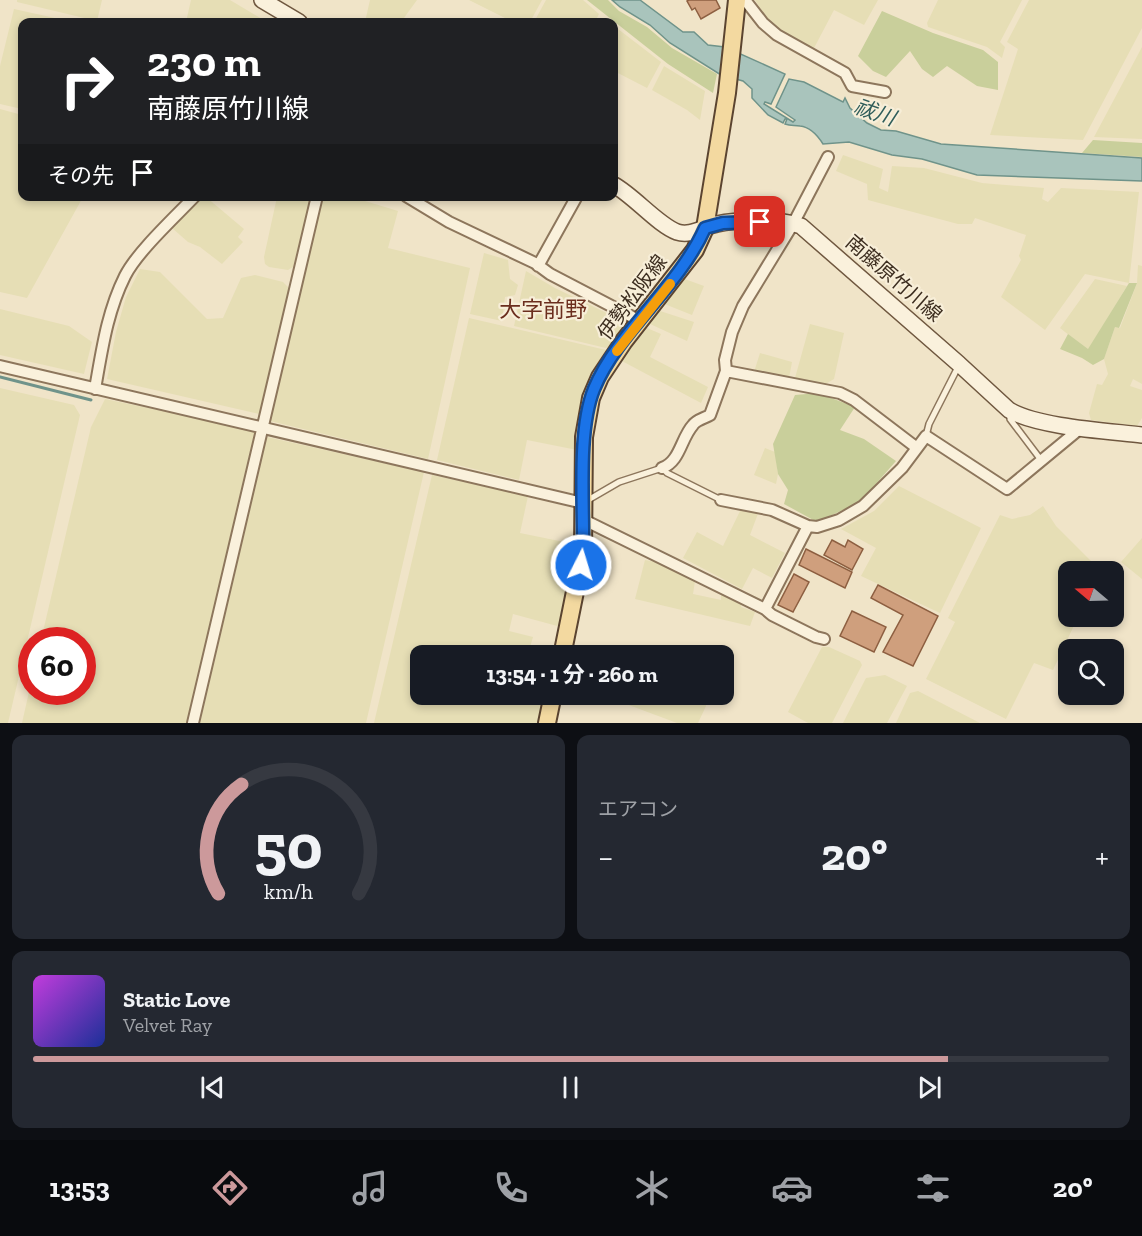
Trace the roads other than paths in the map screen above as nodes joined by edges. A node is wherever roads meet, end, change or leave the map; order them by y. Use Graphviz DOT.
graph roads {
  1 [pos="262,0"];
  2 [pos="737,0"];
  3 [pos="745,0"];
  4 [pos="292,18"];
  5 [pos="885,92"];
  6 [pos="828,157"];
  7 [pos="618,187"];
  8 [pos="190,201"];
  9 [pos="316,201"];
  10 [pos="414,201"];
  11 [pos="574,201"];
  12 [pos="793,224"];
  13 [pos="705,228"];
  14 [pos="538,266"];
  15 [pos="640,321"];
  16 [pos="959,364"];
  17 [pos="0,366"];
  18 [pos="726,371"];
  19 [pos="95,388"];
  20 [pos="1009,410"];
  21 [pos="1082,427"];
  22 [pos="263,428"];
  23 [pos="1142,435"];
  24 [pos="926,436"];
  25 [pos="917,448"];
  26 [pos="1041,460"];
  27 [pos="662,468"];
  28 [pos="720,500"];
  29 [pos="583,503"];
  30 [pos="584,520"];
  31 [pos="808,526"];
  32 [pos="765,609"];
  33 [pos="824,639"];
  34 [pos="564,645"];
  35 [pos="551,705"];
  36 [pos="193,723"];
  37 [pos="547,723"];
  1 -- 4 [label="main road"];
  2 -- 13 [label="main road, 伊勢松阪線"];
  3 -- 5 [label="street"];
  6 -- 12 [label="street"];
  7 -- 13 [label="main road"];
  8 -- 19 [label="street"];
  9 -- 22 [label="street"];
  10 -- 14 [label="street"];
  11 -- 14 [label="street"];
  12 -- 13 [label="main road"];
  12 -- 16 [label="main road, 南藤原竹川線"];
  12 -- 18 [label="street"];
  13 -- 15 [label="main road, 伊勢松阪線"];
  14 -- 15 [label="street"];
  15 -- 29 [label="main road, 伊勢松阪線"];
  16 -- 20 [label="main road, 南藤原竹川線"];
  16 -- 24 [label="lane"];
  17 -- 19 [label="street"];
  18 -- 25 [label="street"];
  18 -- 27 [label="street"];
  19 -- 22 [label="street"];
  20 -- 21 [label="main road, 南藤原竹川線"];
  20 -- 26 [label="lane"];
  21 -- 23 [label="main road, 南藤原竹川線"];
  21 -- 26 [label="street"];
  22 -- 29 [label="street"];
  22 -- 36 [label="street"];
  24 -- 25 [label="street"];
  24 -- 26 [label="street"];
  25 -- 31 [label="street"];
  27 -- 28 [label="lane"];
  27 -- 29 [label="lane"];
  28 -- 31 [label="street"];
  29 -- 30 [label="main road, 伊勢松阪線"];
  30 -- 32 [label="street"];
  30 -- 34 [label="main road, 伊勢松阪線"];
  31 -- 32 [label="street"];
  32 -- 33 [label="street"];
  35 -- 37 [label="main road"];
}
